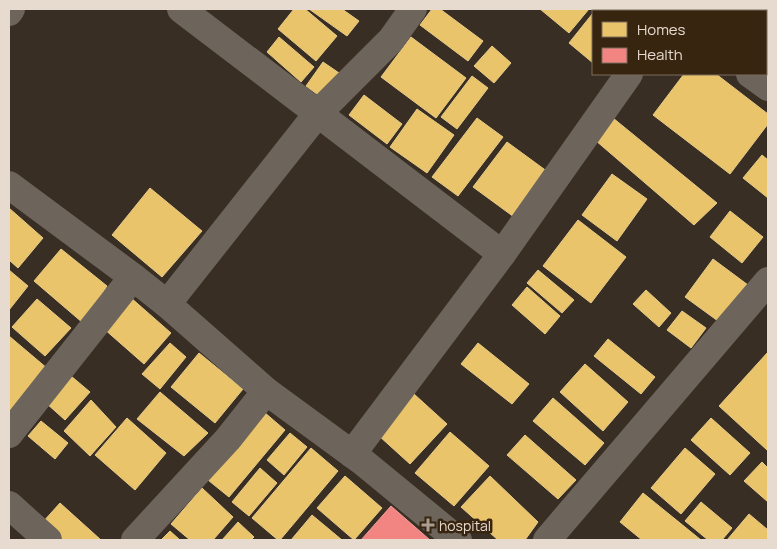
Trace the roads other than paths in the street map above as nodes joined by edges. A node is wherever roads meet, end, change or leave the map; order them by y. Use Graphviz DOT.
graph roads {
  1 [pos="11,9"];
  2 [pos="182,9"];
  3 [pos="413,9"];
  4 [pos="9,12"];
  5 [pos="628,75"];
  6 [pos="751,75"];
  7 [pos="768,87"];
  8 [pos="318,114"];
  9 [pos="9,184"];
  10 [pos="502,254"];
  11 [pos="133,277"];
  12 [pos="768,281"];
  13 [pos="167,304"];
  14 [pos="266,391"];
  15 [pos="9,434"];
  16 [pos="352,454"];
  17 [pos="9,505"];
  18 [pos="48,540"];
  19 [pos="135,540"];
  20 [pos="458,540"];
  21 [pos="547,540"];
  1 -- 4 [label="street"];
  2 -- 8 [label="street"];
  3 -- 8 [label="street"];
  5 -- 10 [label="street"];
  6 -- 7 [label="street"];
  8 -- 10 [label="street"];
  8 -- 13 [label="street"];
  9 -- 11 [label="street"];
  10 -- 16 [label="street"];
  11 -- 13 [label="street"];
  11 -- 15 [label="street"];
  12 -- 21 [label="street"];
  13 -- 14 [label="street"];
  14 -- 16 [label="street"];
  14 -- 19 [label="street"];
  16 -- 20 [label="street"];
  17 -- 18 [label="street"];
}
